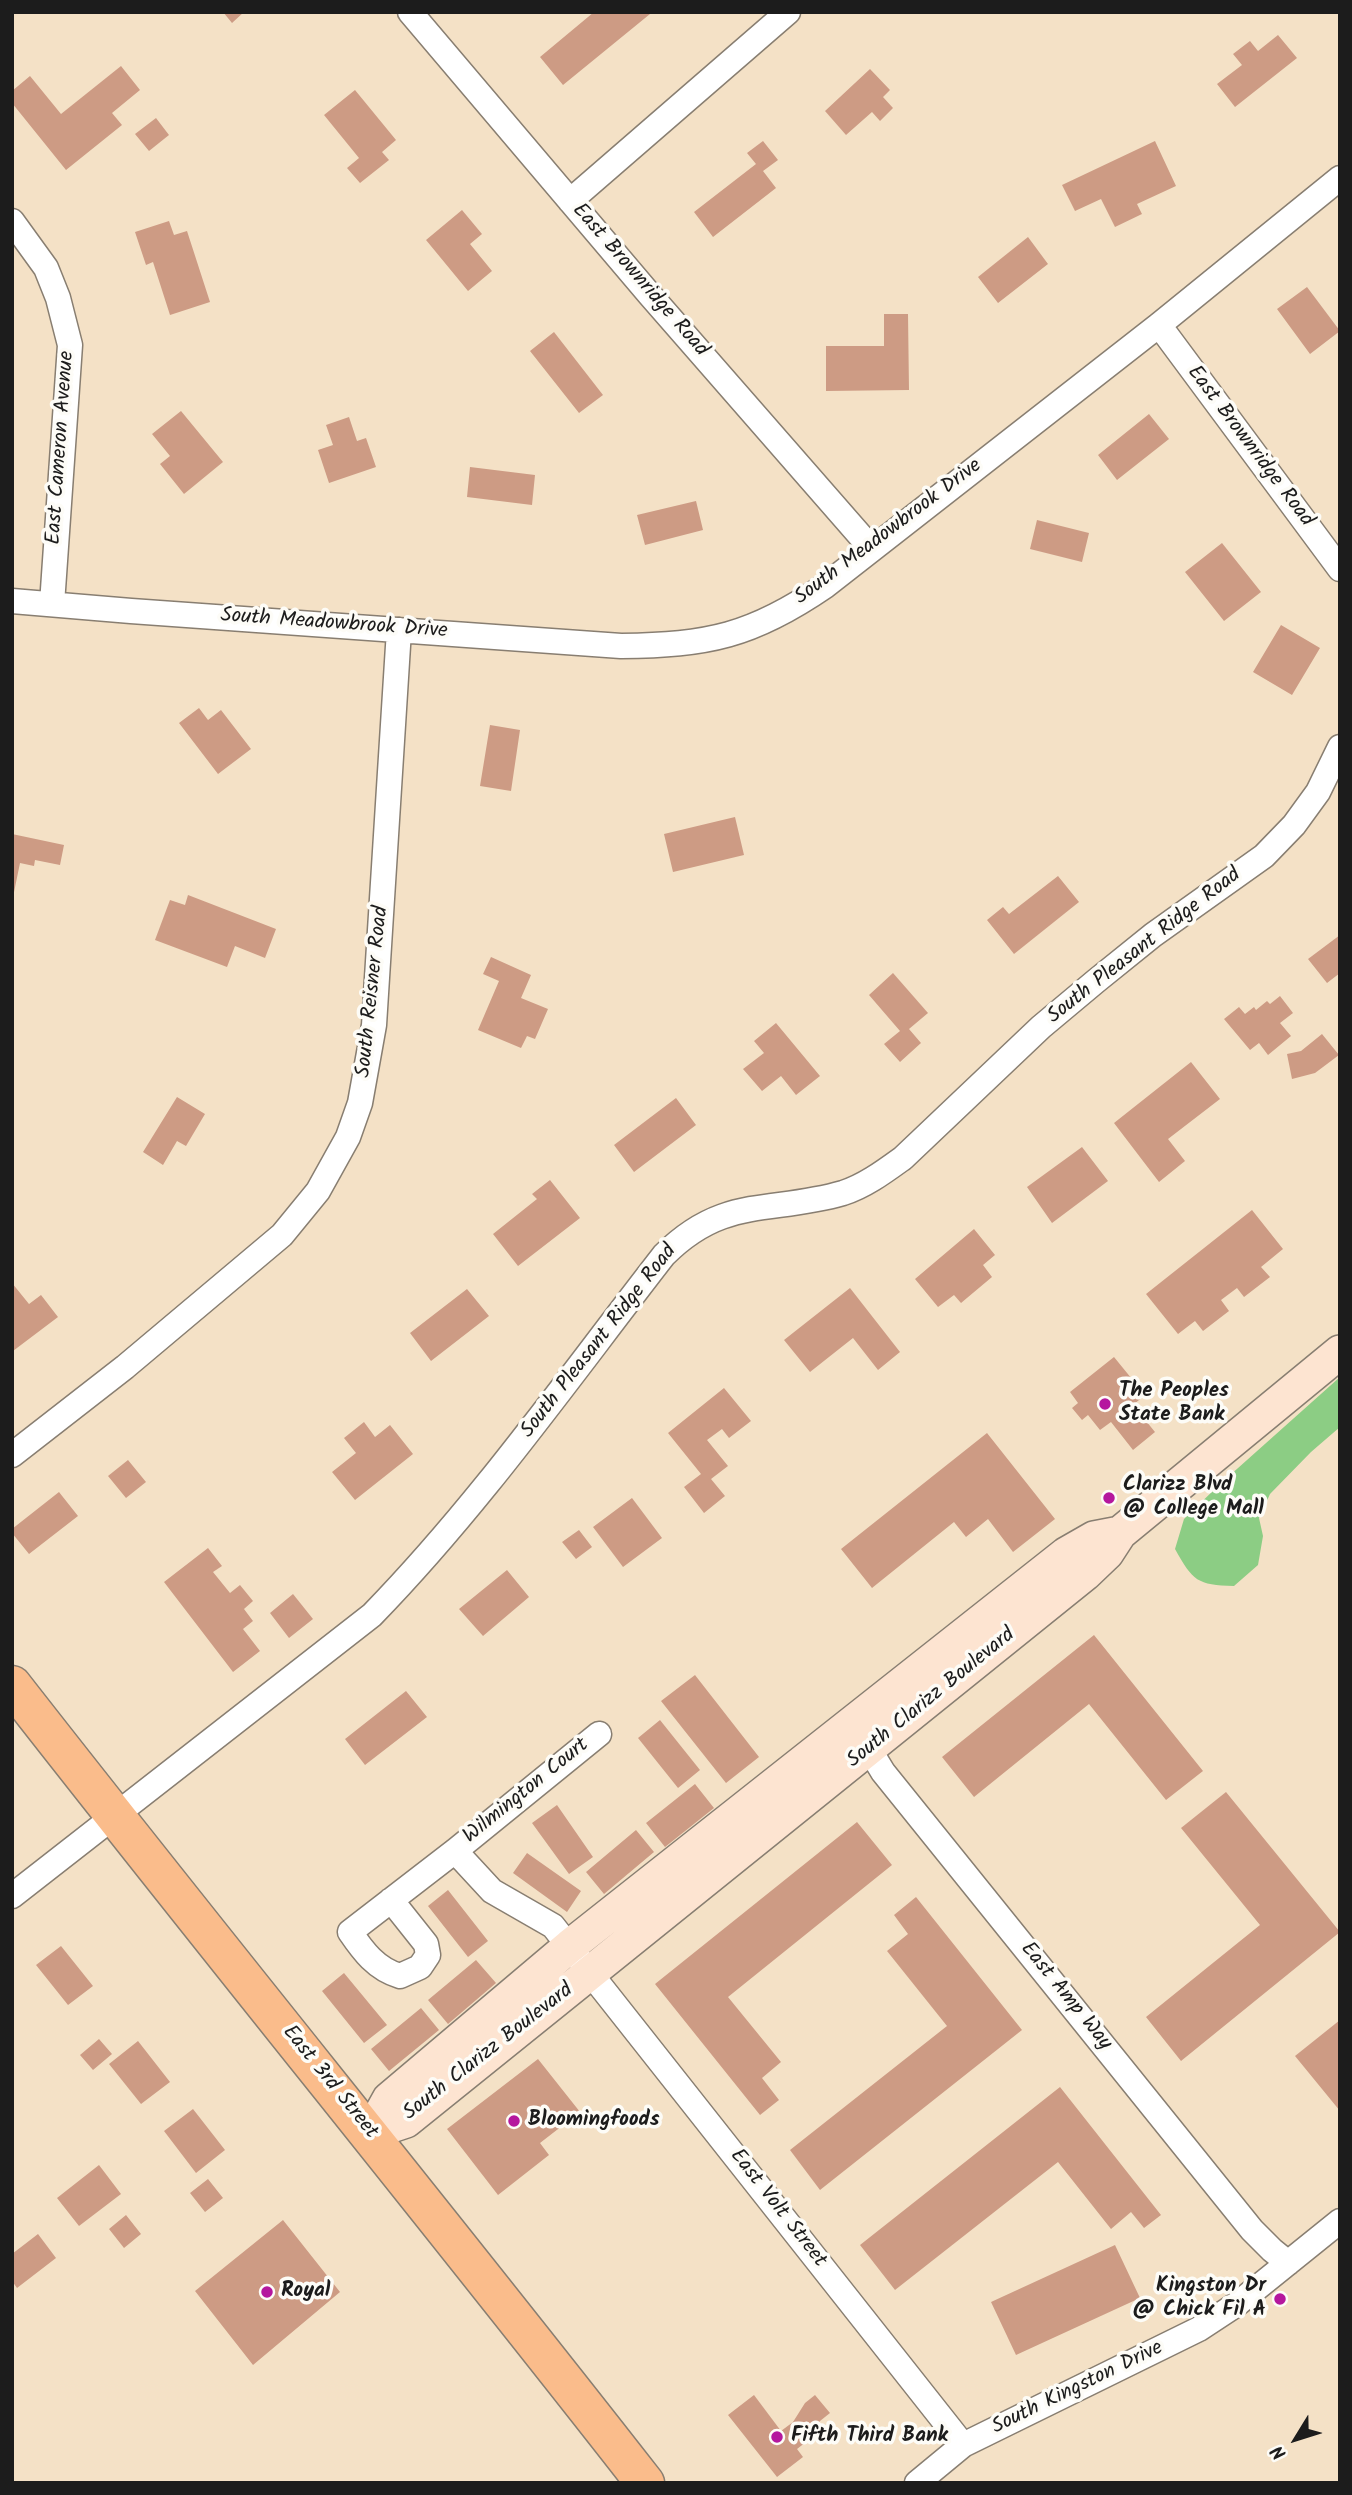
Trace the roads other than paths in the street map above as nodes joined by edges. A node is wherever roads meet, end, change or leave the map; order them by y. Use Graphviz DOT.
graph roads {
  1 [pos="410,12"];
  2 [pos="788,12"];
  3 [pos="1340,178"];
  4 [pos="570,201"];
  5 [pos="12,221"];
  6 [pos="1159,325"];
  7 [pos="871,548"];
  8 [pos="1340,569"];
  9 [pos="12,601"];
  10 [pos="52,604"];
  11 [pos="399,630"];
  12 [pos="1340,747"];
  13 [pos="1340,1352"];
  14 [pos="12,1455"];
  15 [pos="12,1685"];
  16 [pos="599,1734"];
  17 [pos="861,1736"];
  18 [pos="114,1815"];
  19 [pos="455,1851"];
  20 [pos="12,1896"];
  21 [pos="391,1900"];
  22 [pos="570,1947"];
  23 [pos="590,1973"];
  24 [pos="370,2133"];
  25 [pos="1340,2221"];
  26 [pos="1288,2263"];
  27 [pos="963,2445"];
  28 [pos="645,2483"];
  29 [pos="917,2483"];
  1 -- 4 [label="street, East Brownridge Road"];
  2 -- 4 [label="street"];
  3 -- 6 [label="street, South Meadowbrook Drive"];
  4 -- 7 [label="street, East Brownridge Road"];
  5 -- 10 [label="street, East Cameron Avenue"];
  6 -- 7 [label="street, South Meadowbrook Drive"];
  6 -- 8 [label="street, East Brownridge Road"];
  7 -- 11 [label="street, South Meadowbrook Drive"];
  9 -- 10 [label="street, South Meadowbrook Drive"];
  10 -- 11 [label="street, South Meadowbrook Drive"];
  11 -- 14 [label="street, South Reisner Road"];
  12 -- 18 [label="street, South Pleasant Ridge Road"];
  13 -- 17 [label="street, South Clarizz Boulevard"];
  15 -- 18 [label="highway, East 3rd Street"];
  16 -- 19 [label="street, Wilmington Court"];
  17 -- 22 [label="street, South Clarizz Boulevard"];
  17 -- 23 [label="street, South Clarizz Boulevard"];
  17 -- 26 [label="street, East Amp Way"];
  18 -- 20 [label="street, South Pleasant Ridge Road"];
  18 -- 24 [label="highway, East 3rd Street"];
  19 -- 21 [label="street, Wilmington Court"];
  19 -- 22 [label="street, Wilmington Court"];
  22 -- 23 [label="street, Wilmington Court"];
  22 -- 24 [label="street, South Clarizz Boulevard"];
  23 -- 24 [label="street, South Clarizz Boulevard"];
  23 -- 27 [label="street, East Volt Street"];
  24 -- 28 [label="highway, East 3rd Street"];
  25 -- 26 [label="street, South Kingston Drive"];
  26 -- 27 [label="street, South Kingston Drive"];
  27 -- 29 [label="street, South Kingston Drive"];
}
